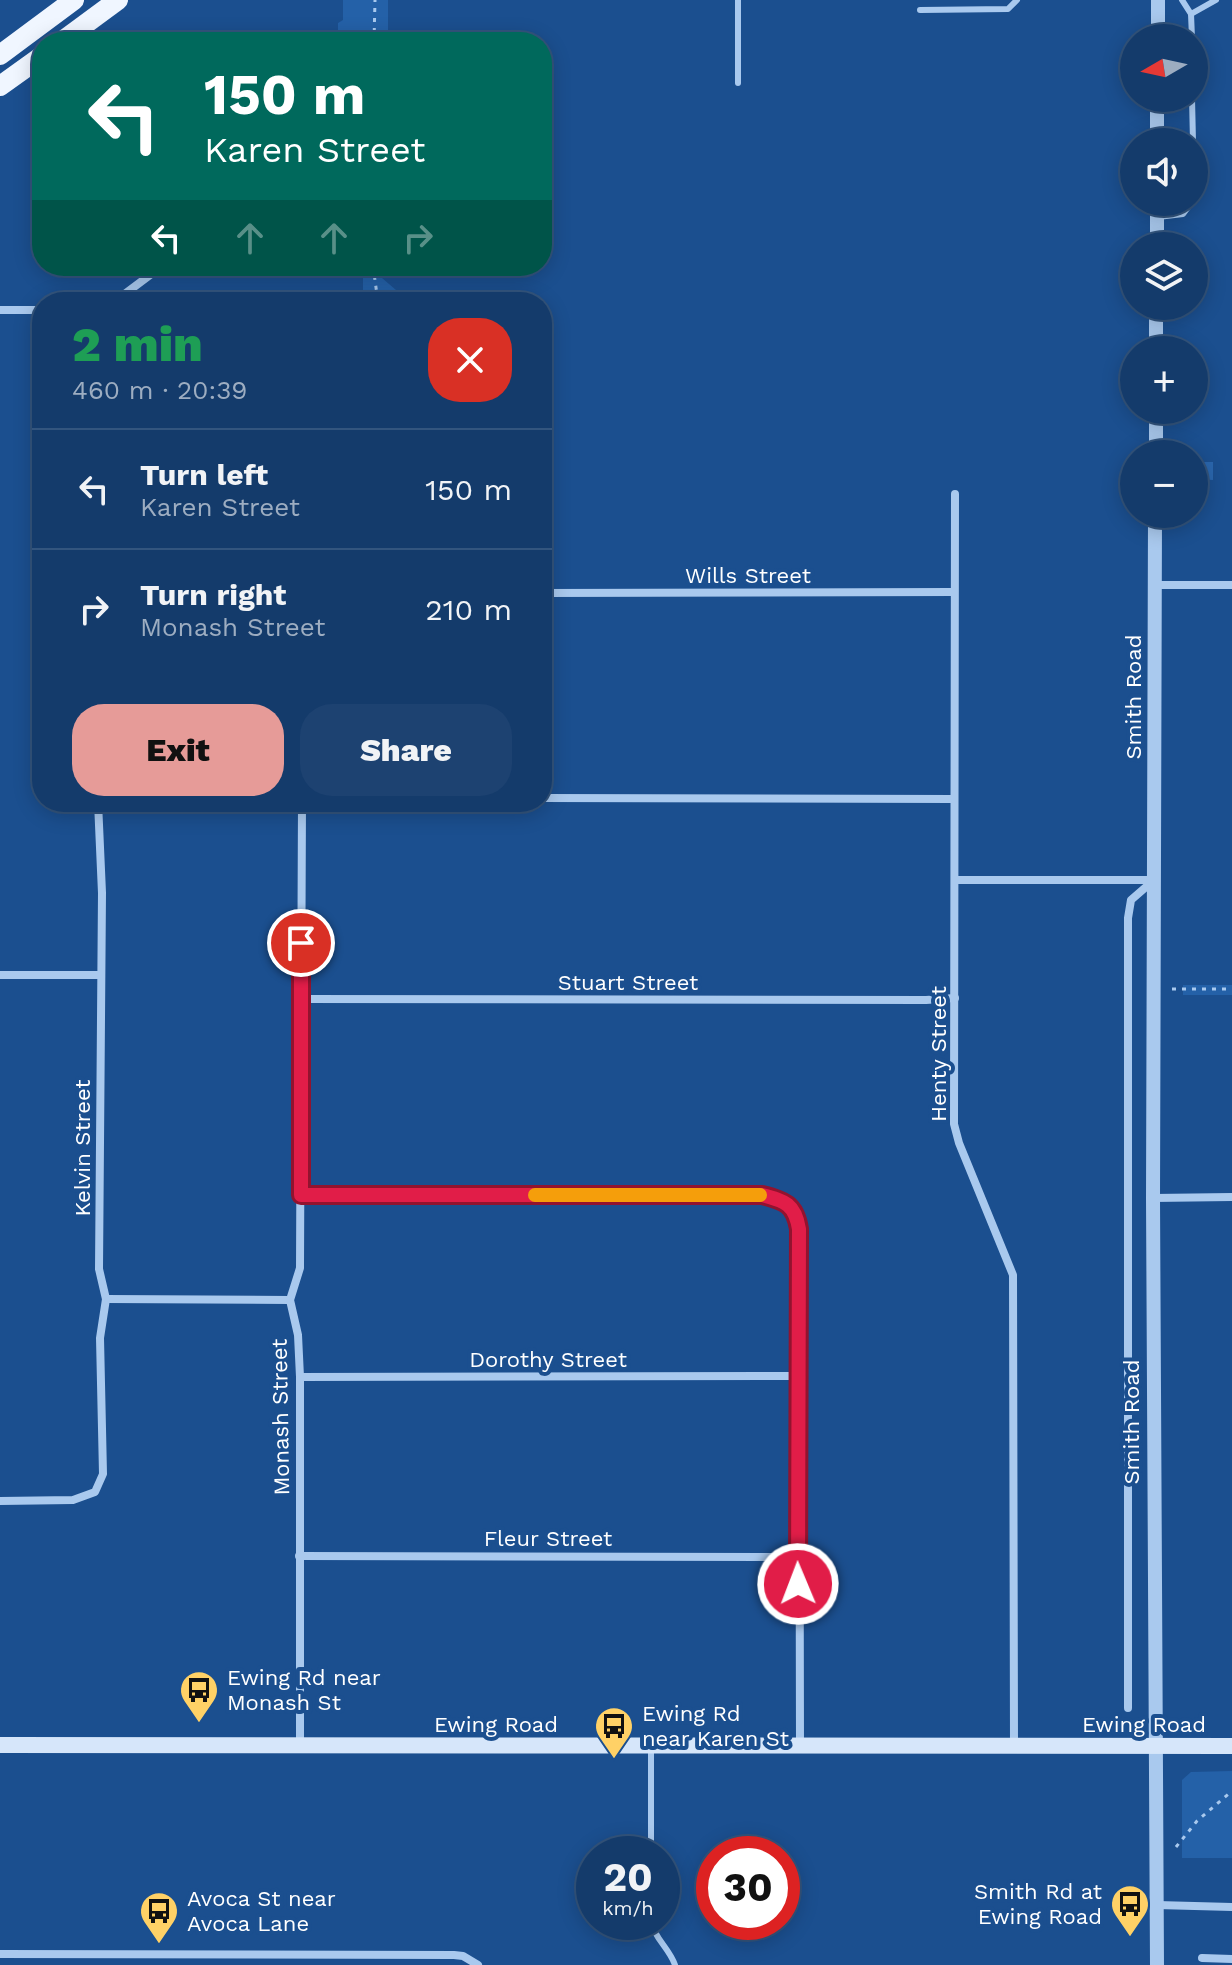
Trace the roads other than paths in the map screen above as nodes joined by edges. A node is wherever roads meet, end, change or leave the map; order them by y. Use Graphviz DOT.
graph roads {
  1 [pos="74,0"];
  2 [pos="118,0"];
  3 [pos="738,0"];
  4 [pos="1017,0"];
  5 [pos="1158,0"];
  6 [pos="1182,0"];
  7 [pos="1216,0"];
  8 [pos="920,10"];
  9 [pos="1191,14"];
  10 [pos="1158,24"];
  11 [pos="1191,24"];
  12 [pos="75,32"];
  13 [pos="0,55"];
  14 [pos="32,63"];
  15 [pos="738,83"];
  16 [pos="0,86"];
  17 [pos="149,276"];
  18 [pos="127,292"];
  19 [pos="0,310"];
  20 [pos="32,310"];
  21 [pos="955,494"];
  22 [pos="1155,528"];
  23 [pos="1155,585"];
  24 [pos="1232,585"];
  25 [pos="954,592"];
  26 [pos="552,593"];
  27 [pos="552,798"];
  28 [pos="953,799"];
  29 [pos="99,812"];
  30 [pos="302,812"];
  31 [pos="955,880"];
  32 [pos="1154,880"];
  33 [pos="0,975"];
  34 [pos="100,975"];
  35 [pos="955,998"];
  36 [pos="301,999"];
  37 [pos="301,1195"];
  38 [pos="1232,1197"];
  39 [pos="1153,1198"];
  40 [pos="106,1299"];
  41 [pos="290,1300"];
  42 [pos="797,1376"];
  43 [pos="300,1377"];
  44 [pos="0,1501"];
  45 [pos="299,1556"];
  46 [pos="798,1557"];
  47 [pos="1128,1708"];
  48 [pos="0,1745"];
  49 [pos="300,1745"];
  50 [pos="1154,1745"];
  51 [pos="800,1746"];
  52 [pos="1232,1746"];
  53 [pos="651,1747"];
  54 [pos="1014,1747"];
  55 [pos="651,1836"];
  56 [pos="1157,1905"];
  57 [pos="1232,1907"];
  58 [pos="660,1940"];
  59 [pos="0,1954"];
  60 [pos="1202,1958"];
  61 [pos="1232,1959"];
  62 [pos="478,1964"];
  63 [pos="675,1965"];
  64 [pos="1157,1965"];
  1 -- 13 [label="main road"];
  2 -- 12 [label="main road"];
  3 -- 15 [label="lane"];
  4 -- 8 [label="lane"];
  5 -- 10 [label="street"];
  6 -- 9 [label="lane"];
  7 -- 9 [label="lane"];
  9 -- 11 [label="lane"];
  14 -- 16 [label="main road"];
  17 -- 18 [label="street"];
  19 -- 20 [label="street"];
  21 -- 25 [label="street, Henty Street"];
  22 -- 23 [label="street, Smith Road"];
  23 -- 24 [label="street"];
  23 -- 32 [label="street, Smith Road"];
  25 -- 26 [label="street, Wills Street"];
  25 -- 28 [label="street, Henty Street"];
  27 -- 28 [label="street"];
  28 -- 31 [label="street, Henty Street"];
  29 -- 34 [label="street, Kelvin Street"];
  30 -- 36 [label="street, Monash Street"];
  31 -- 32 [label="street"];
  31 -- 35 [label="street, Henty Street"];
  32 -- 39 [label="street, Smith Road"];
  32 -- 47 [label="street, Smith Road"];
  33 -- 34 [label="street"];
  34 -- 40 [label="street, Kelvin Street"];
  35 -- 36 [label="street, Stuart Street"];
  35 -- 54 [label="street, Henty Street"];
  36 -- 37 [label="street, Monash Street"];
  37 -- 41 [label="street, Monash Street"];
  37 -- 42 [label="street"];
  38 -- 39 [label="street"];
  39 -- 50 [label="street, Smith Road"];
  40 -- 41 [label="street"];
  40 -- 44 [label="street, Kelvin Street"];
  41 -- 43 [label="street, Monash Street"];
  42 -- 43 [label="street, Dorothy Street"];
  42 -- 46 [label="street"];
  43 -- 45 [label="street, Monash Street"];
  45 -- 46 [label="street, Fleur Street"];
  45 -- 49 [label="street, Monash Street"];
  46 -- 51 [label="street"];
  48 -- 49 [label="main road, Ewing Road"];
  49 -- 53 [label="main road, Ewing Road"];
  50 -- 52 [label="main road, Ewing Road"];
  50 -- 54 [label="main road, Ewing Road"];
  50 -- 56 [label="street, Smith Road"];
  51 -- 53 [label="main road, Ewing Road"];
  51 -- 54 [label="main road, Ewing Road"];
  53 -- 55 [label="lane"];
  56 -- 57 [label="street"];
  56 -- 64 [label="street, Smith Road"];
  58 -- 63 [label="lane"];
  59 -- 62 [label="street"];
  60 -- 61 [label="street"];
}
